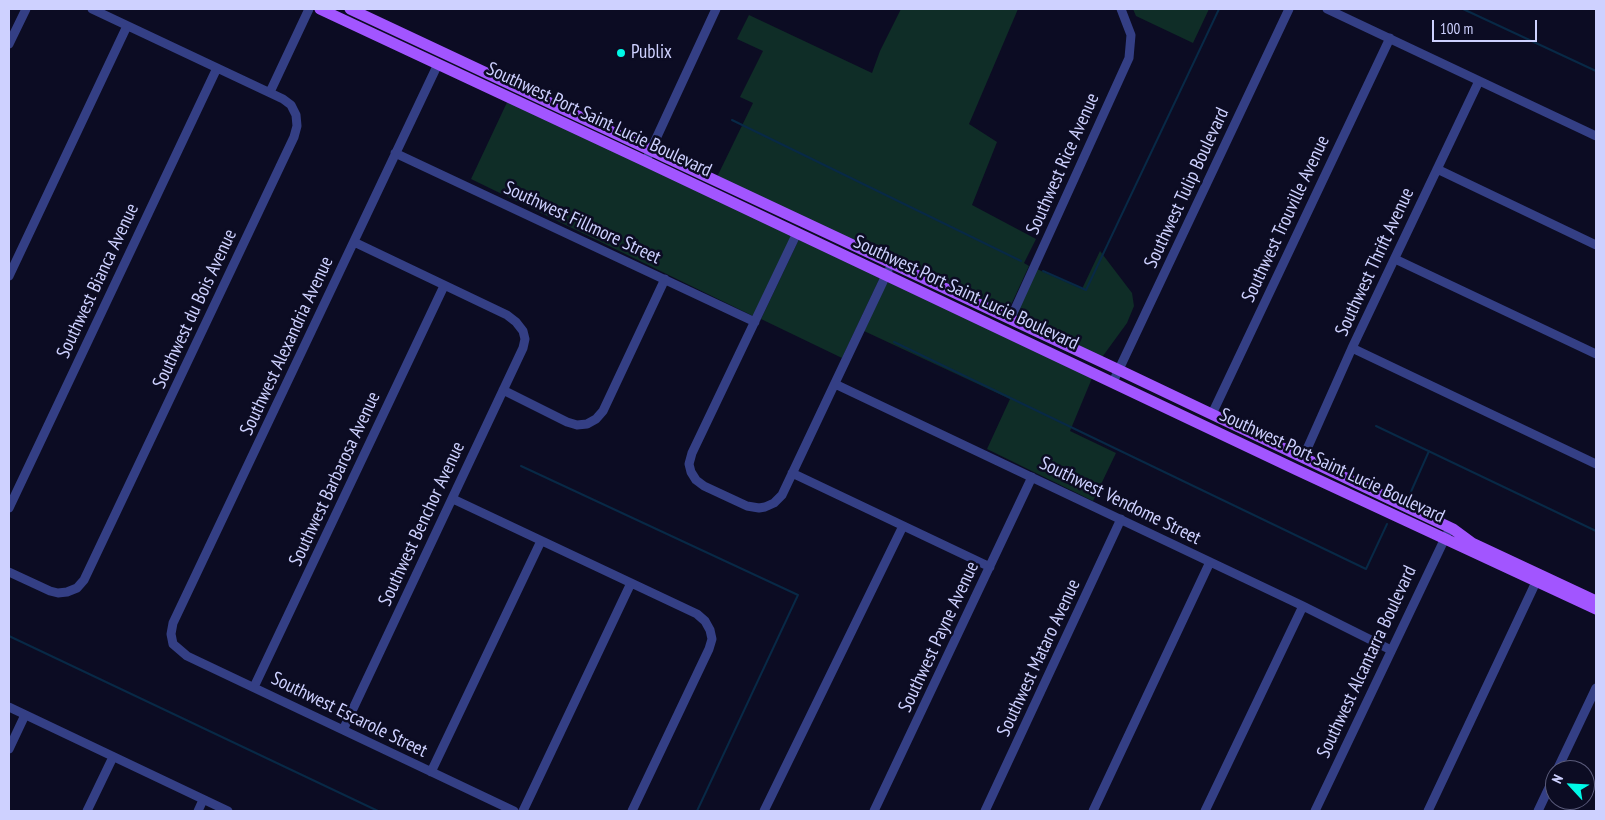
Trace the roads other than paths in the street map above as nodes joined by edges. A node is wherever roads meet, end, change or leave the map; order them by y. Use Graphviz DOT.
graph roads {
  1 [pos="26,9"];
  2 [pos="92,9"];
  3 [pos="309,9"];
  4 [pos="320,9"];
  5 [pos="350,9"];
  6 [pos="716,9"];
  7 [pos="1121,9"];
  8 [pos="1289,9"];
  9 [pos="1327,9"];
  10 [pos="127,26"];
  11 [pos="1390,38"];
  12 [pos="9,44"];
  13 [pos="466,62"];
  14 [pos="438,64"];
  15 [pos="217,68"];
  16 [pos="1479,81"];
  17 [pos="270,92"];
  18 [pos="1596,136"];
  19 [pos="651,149"];
  20 [pos="396,153"];
  21 [pos="645,161"];
  22 [pos="1437,170"];
  23 [pos="797,233"];
  24 [pos="354,242"];
  25 [pos="1596,245"];
  26 [pos="1395,259"];
  27 [pos="891,264"];
  28 [pos="886,275"];
  29 [pos="9,276"];
  30 [pos="665,279"];
  31 [pos="444,286"];
  32 [pos="1010,320"];
  33 [pos="755,322"];
  34 [pos="1352,348"];
  35 [pos="1596,354"];
  36 [pos="1119,370"];
  37 [pos="1114,382"];
  38 [pos="835,384"];
  39 [pos="503,390"];
  40 [pos="1212,414"];
  41 [pos="1303,458"];
  42 [pos="1596,464"];
  43 [pos="792,474"];
  44 [pos="1032,476"];
  45 [pos="452,499"];
  46 [pos="9,508"];
  47 [pos="1121,519"];
  48 [pos="903,526"];
  49 [pos="1450,528"];
  50 [pos="1444,539"];
  51 [pos="541,541"];
  52 [pos="1210,562"];
  53 [pos="990,567"];
  54 [pos="9,572"];
  55 [pos="1536,582"];
  56 [pos="631,583"];
  57 [pos="1596,601"];
  58 [pos="1303,606"];
  59 [pos="1596,609"];
  60 [pos="173,644"];
  61 [pos="1391,650"];
  62 [pos="254,687"];
  63 [pos="1596,688"];
  64 [pos="9,707"];
  65 [pos="25,715"];
  66 [pos="342,730"];
  67 [pos="9,749"];
  68 [pos="113,757"];
  69 [pos="1562,760"];
  70 [pos="431,772"];
  71 [pos="1545,796"];
  72 [pos="204,800"];
  73 [pos="87,811"];
  74 [pos="198,811"];
  75 [pos="228,811"];
  76 [pos="514,811"];
  77 [pos="523,811"];
  78 [pos="632,811"];
  79 [pos="764,811"];
  80 [pos="874,811"];
  81 [pos="985,811"];
  82 [pos="1093,811"];
  83 [pos="1204,811"];
  84 [pos="1315,811"];
  85 [pos="1428,811"];
  86 [pos="1538,811"];
  1 -- 12 [label="street"];
  2 -- 10 [label="street, Southwest du Bois Avenue"];
  3 -- 17 [label="street"];
  4 -- 14 [label="main road, Southwest Port Saint Lucie Boulevard"];
  5 -- 13 [label="main road, Southwest Port Saint Lucie Boulevard"];
  6 -- 19 [label="street"];
  7 -- 32 [label="street, Southwest Rice Avenue"];
  8 -- 36 [label="street, Southwest Tulip Boulevard"];
  9 -- 11 [label="street"];
  10 -- 15 [label="street, Southwest du Bois Avenue"];
  10 -- 29 [label="street"];
  11 -- 16 [label="street"];
  11 -- 40 [label="street, Southwest Trouville Avenue"];
  13 -- 14 [label="main road"];
  13 -- 19 [label="main road, Southwest Port Saint Lucie Boulevard"];
  14 -- 20 [label="street, Southwest Alexandria Avenue"];
  14 -- 21 [label="main road, Southwest Port Saint Lucie Boulevard"];
  15 -- 17 [label="street, Southwest du Bois Avenue"];
  15 -- 46 [label="street, Southwest Bianca Avenue"];
  16 -- 18 [label="street"];
  16 -- 22 [label="street, Southwest Thrift Avenue"];
  17 -- 54 [label="street, Southwest du Bois Avenue"];
  19 -- 21 [label="street"];
  19 -- 27 [label="main road, Southwest Port Saint Lucie Boulevard"];
  20 -- 24 [label="street, Southwest Alexandria Avenue"];
  20 -- 30 [label="street, Southwest Fillmore Street"];
  21 -- 23 [label="main road, Southwest Port Saint Lucie Boulevard"];
  22 -- 25 [label="street"];
  22 -- 26 [label="street, Southwest Thrift Avenue"];
  23 -- 28 [label="main road, Southwest Port Saint Lucie Boulevard"];
  23 -- 33 [label="street"];
  24 -- 31 [label="street"];
  24 -- 60 [label="street, Southwest Alexandria Avenue"];
  26 -- 34 [label="street, Southwest Thrift Avenue"];
  26 -- 35 [label="street"];
  27 -- 28 [label="street"];
  27 -- 32 [label="main road, Southwest Port Saint Lucie Boulevard"];
  28 -- 37 [label="main road, Southwest Port Saint Lucie Boulevard"];
  28 -- 38 [label="street"];
  30 -- 33 [label="street, Southwest Fillmore Street"];
  30 -- 39 [label="street"];
  31 -- 39 [label="street, Southwest Benchor Avenue"];
  31 -- 62 [label="street, Southwest Barbarosa Avenue"];
  32 -- 36 [label="main road, Southwest Port Saint Lucie Boulevard"];
  33 -- 43 [label="street"];
  34 -- 41 [label="street, Southwest Thrift Avenue"];
  34 -- 42 [label="street"];
  36 -- 37 [label="street, Southwest Tulip Boulevard"];
  36 -- 40 [label="main road, Southwest Port Saint Lucie Boulevard"];
  37 -- 50 [label="main road, Southwest Port Saint Lucie Boulevard"];
  38 -- 43 [label="street"];
  38 -- 44 [label="street, Southwest Vendome Street"];
  39 -- 45 [label="street, Southwest Benchor Avenue"];
  40 -- 41 [label="main road, Southwest Port Saint Lucie Boulevard"];
  41 -- 49 [label="main road, Southwest Port Saint Lucie Boulevard"];
  43 -- 48 [label="street"];
  44 -- 47 [label="street, Southwest Vendome Street"];
  44 -- 53 [label="street, Southwest Payne Avenue"];
  45 -- 51 [label="street"];
  45 -- 66 [label="street, Southwest Benchor Avenue"];
  47 -- 52 [label="street, Southwest Vendome Street"];
  47 -- 81 [label="street, Southwest Mataro Avenue"];
  48 -- 53 [label="street"];
  48 -- 79 [label="street"];
  49 -- 50 [label="street, Southwest Alcantarra Boulevard"];
  49 -- 57 [label="main road, Southwest Port Saint Lucie Boulevard"];
  50 -- 55 [label="main road, Southwest Port Saint Lucie Boulevard"];
  50 -- 61 [label="street, Southwest Alcantarra Boulevard"];
  51 -- 56 [label="street"];
  51 -- 70 [label="street"];
  52 -- 58 [label="street, Southwest Vendome Street"];
  52 -- 82 [label="street"];
  53 -- 80 [label="street, Southwest Payne Avenue"];
  55 -- 59 [label="main road, Southwest Port Saint Lucie Boulevard"];
  55 -- 85 [label="street"];
  56 -- 77 [label="street"];
  56 -- 78 [label="street"];
  58 -- 61 [label="street, Southwest Vendome Street"];
  58 -- 83 [label="street"];
  60 -- 62 [label="street, Southwest Escarole Street"];
  61 -- 84 [label="street, Southwest Alcantarra Boulevard"];
  62 -- 66 [label="street, Southwest Escarole Street"];
  63 -- 69 [label="street"];
  64 -- 65 [label="street"];
  65 -- 67 [label="street"];
  65 -- 68 [label="street"];
  66 -- 70 [label="street, Southwest Escarole Street"];
  68 -- 72 [label="street"];
  68 -- 73 [label="street"];
  70 -- 76 [label="street, Southwest Escarole Street"];
  71 -- 86 [label="street"];
  72 -- 74 [label="street"];
  72 -- 75 [label="street"];
}
